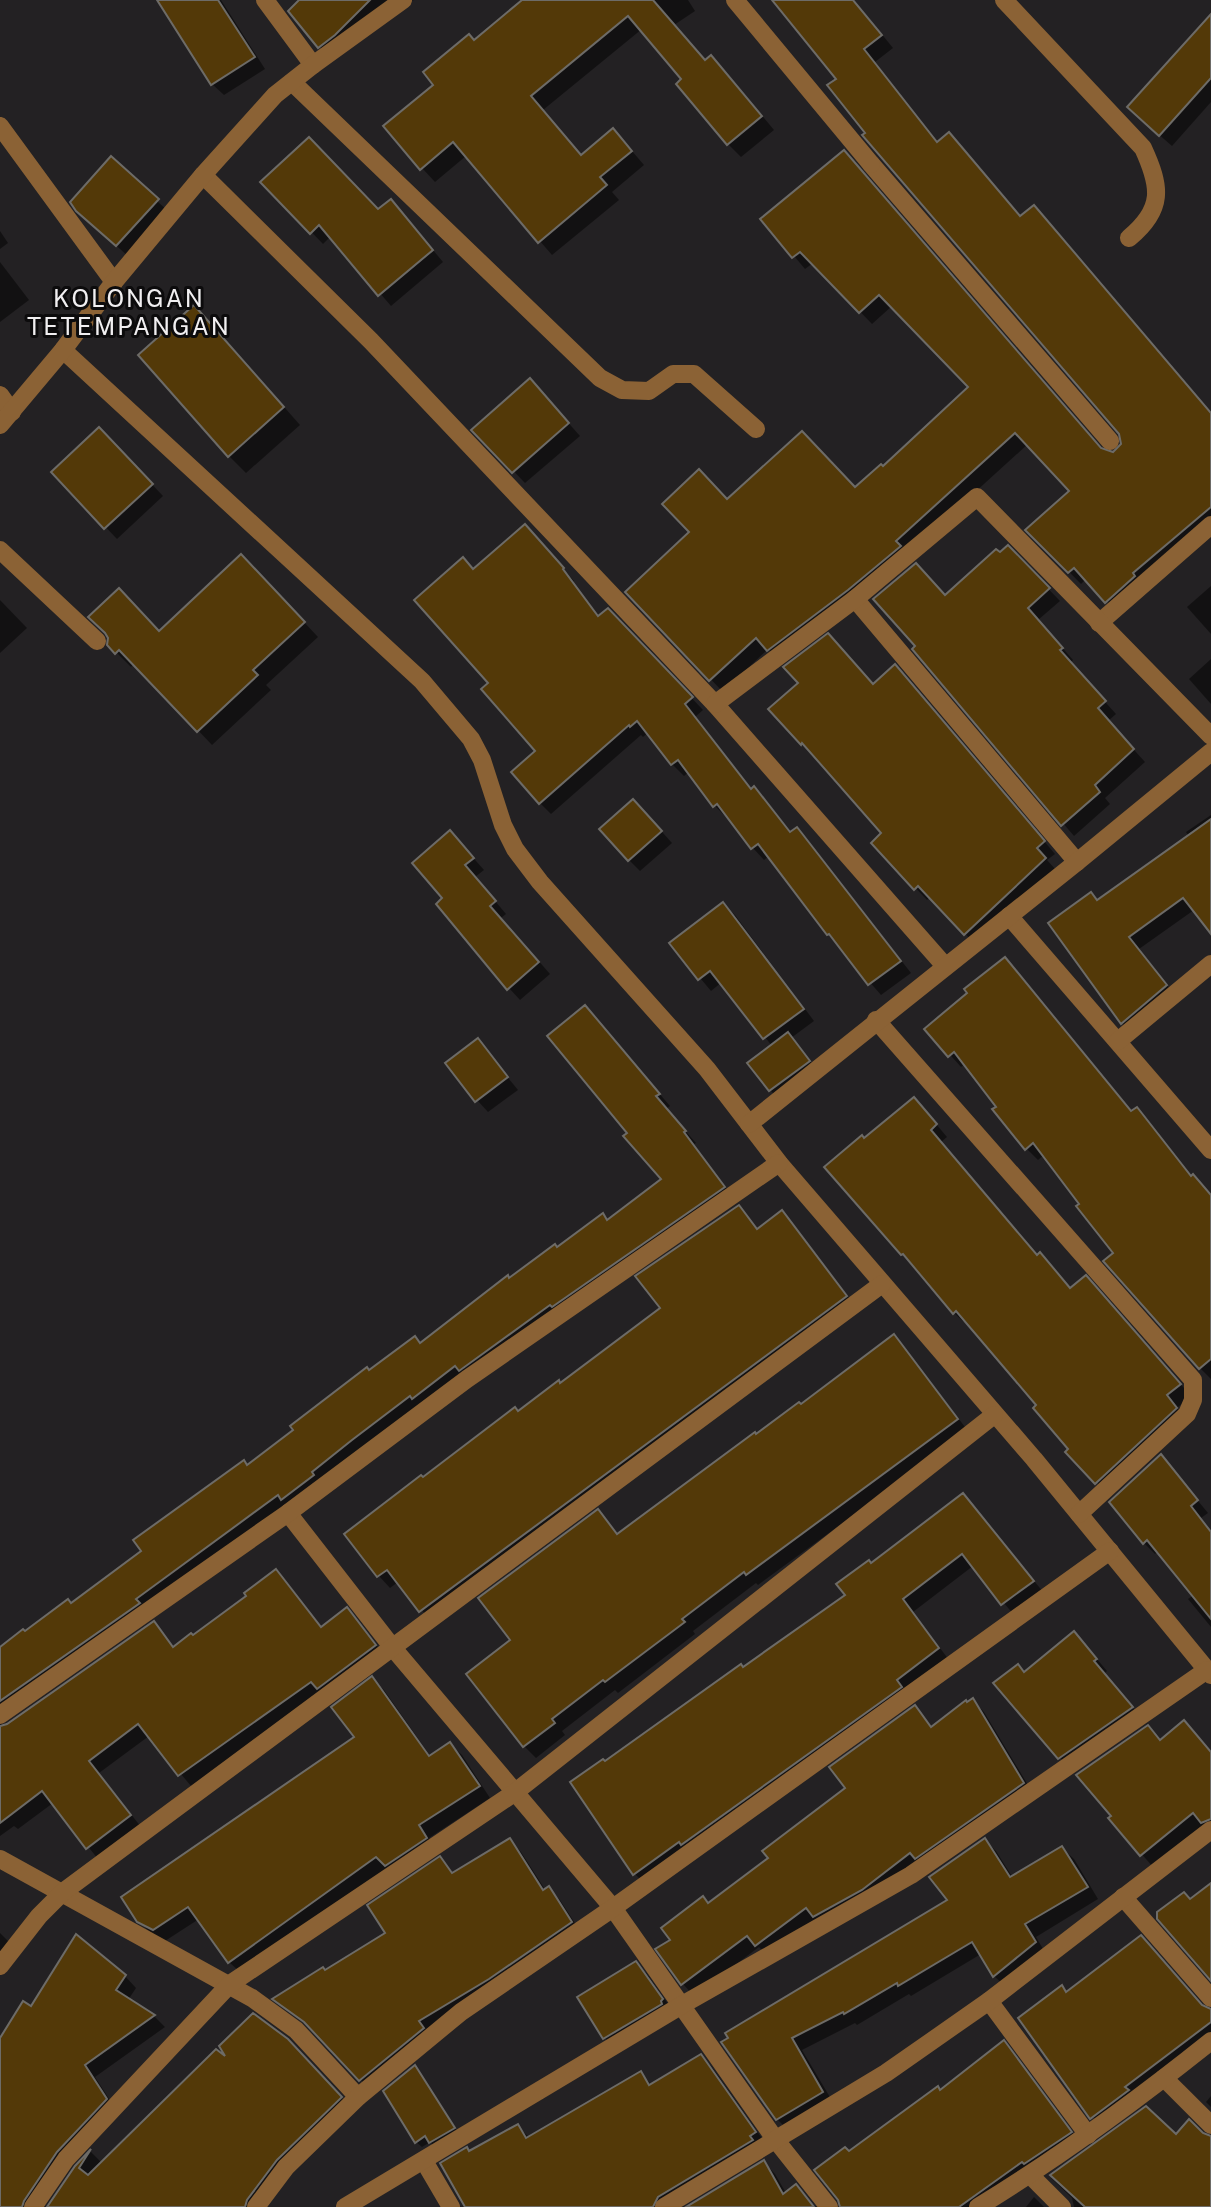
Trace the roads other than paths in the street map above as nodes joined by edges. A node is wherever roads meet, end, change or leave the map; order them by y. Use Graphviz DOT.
graph roads {
  1 [pos="265,0"];
  2 [pos="403,0"];
  3 [pos="735,0"];
  4 [pos="1004,0"];
  5 [pos="313,65"];
  6 [pos="292,82"];
  7 [pos="0,126"];
  8 [pos="203,175"];
  9 [pos="1129,238"];
  10 [pos="114,282"];
  11 [pos="63,350"];
  12 [pos="0,395"];
  13 [pos="6,419"];
  14 [pos="756,429"];
  15 [pos="1110,441"];
  16 [pos="1211,525"];
  17 [pos="0,550"];
  18 [pos="855,599"];
  19 [pos="1100,623"];
  20 [pos="97,641"];
  21 [pos="715,704"];
  22 [pos="1211,736"];
  23 [pos="1211,752"];
  24 [pos="1077,862"];
  25 [pos="1009,916"];
  26 [pos="1211,964"];
  27 [pos="945,966"];
  28 [pos="876,1020"];
  29 [pos="1118,1041"];
  30 [pos="748,1124"];
  31 [pos="1211,1150"];
  32 [pos="779,1163"];
  33 [pos="882,1283"];
  34 [pos="994,1415"];
  35 [pos="288,1513"];
  36 [pos="1079,1514"];
  37 [pos="1110,1551"];
  38 [pos="393,1648"];
  39 [pos="1209,1672"];
  40 [pos="0,1715"];
  41 [pos="514,1793"];
  42 [pos="1211,1830"];
  43 [pos="0,1859"];
  44 [pos="62,1892"];
  45 [pos="1123,1897"];
  46 [pos="613,1908"];
  47 [pos="0,1966"];
  48 [pos="230,1984"];
  49 [pos="1211,1998"];
  50 [pos="989,2001"];
  51 [pos="682,2005"];
  52 [pos="1211,2041"];
  53 [pos="1164,2078"];
  54 [pos="358,2096"];
  55 [pos="1211,2125"];
  56 [pos="1088,2135"];
  57 [pos="775,2139"];
  58 [pos="424,2161"];
  59 [pos="1030,2175"];
  60 [pos="33,2207"];
  61 [pos="256,2207"];
  62 [pos="345,2207"];
  63 [pos="451,2207"];
  64 [pos="664,2207"];
  65 [pos="828,2207"];
  66 [pos="978,2207"];
  67 [pos="1062,2207"];
  1 -- 5 [label="street"];
  2 -- 5 [label="street"];
  3 -- 15 [label="street"];
  4 -- 9 [label="street"];
  5 -- 6 [label="street"];
  6 -- 8 [label="street"];
  6 -- 14 [label="street"];
  7 -- 10 [label="street"];
  8 -- 10 [label="street"];
  8 -- 21 [label="street"];
  10 -- 11 [label="street"];
  11 -- 13 [label="street"];
  11 -- 30 [label="street"];
  12 -- 13 [label="street"];
  16 -- 19 [label="street"];
  17 -- 20 [label="street"];
  18 -- 19 [label="street"];
  18 -- 21 [label="street"];
  18 -- 24 [label="street"];
  19 -- 22 [label="street"];
  21 -- 27 [label="street"];
  23 -- 24 [label="street"];
  24 -- 25 [label="street"];
  25 -- 27 [label="street"];
  25 -- 29 [label="street"];
  26 -- 29 [label="street"];
  27 -- 28 [label="street"];
  28 -- 30 [label="street"];
  28 -- 36 [label="street"];
  29 -- 31 [label="street"];
  30 -- 32 [label="street"];
  32 -- 33 [label="street"];
  32 -- 35 [label="street"];
  33 -- 34 [label="street"];
  33 -- 38 [label="street"];
  34 -- 36 [label="street"];
  34 -- 41 [label="street"];
  35 -- 38 [label="street"];
  35 -- 40 [label="street"];
  36 -- 37 [label="street"];
  37 -- 39 [label="street"];
  37 -- 46 [label="street"];
  38 -- 41 [label="street"];
  38 -- 44 [label="street"];
  39 -- 51 [label="street"];
  41 -- 46 [label="street"];
  41 -- 48 [label="street"];
  42 -- 45 [label="street"];
  43 -- 44 [label="street"];
  44 -- 47 [label="street"];
  44 -- 48 [label="street"];
  45 -- 49 [label="street"];
  45 -- 50 [label="street"];
  46 -- 51 [label="street"];
  46 -- 54 [label="street"];
  48 -- 54 [label="street"];
  48 -- 60 [label="street"];
  50 -- 56 [label="street"];
  50 -- 57 [label="street"];
  51 -- 57 [label="street"];
  51 -- 58 [label="street"];
  52 -- 53 [label="street"];
  53 -- 55 [label="street"];
  53 -- 56 [label="street"];
  54 -- 61 [label="street"];
  56 -- 59 [label="street"];
  57 -- 64 [label="street"];
  57 -- 65 [label="street"];
  58 -- 62 [label="street"];
  58 -- 63 [label="street"];
  59 -- 66 [label="street"];
  59 -- 67 [label="street"];
}
